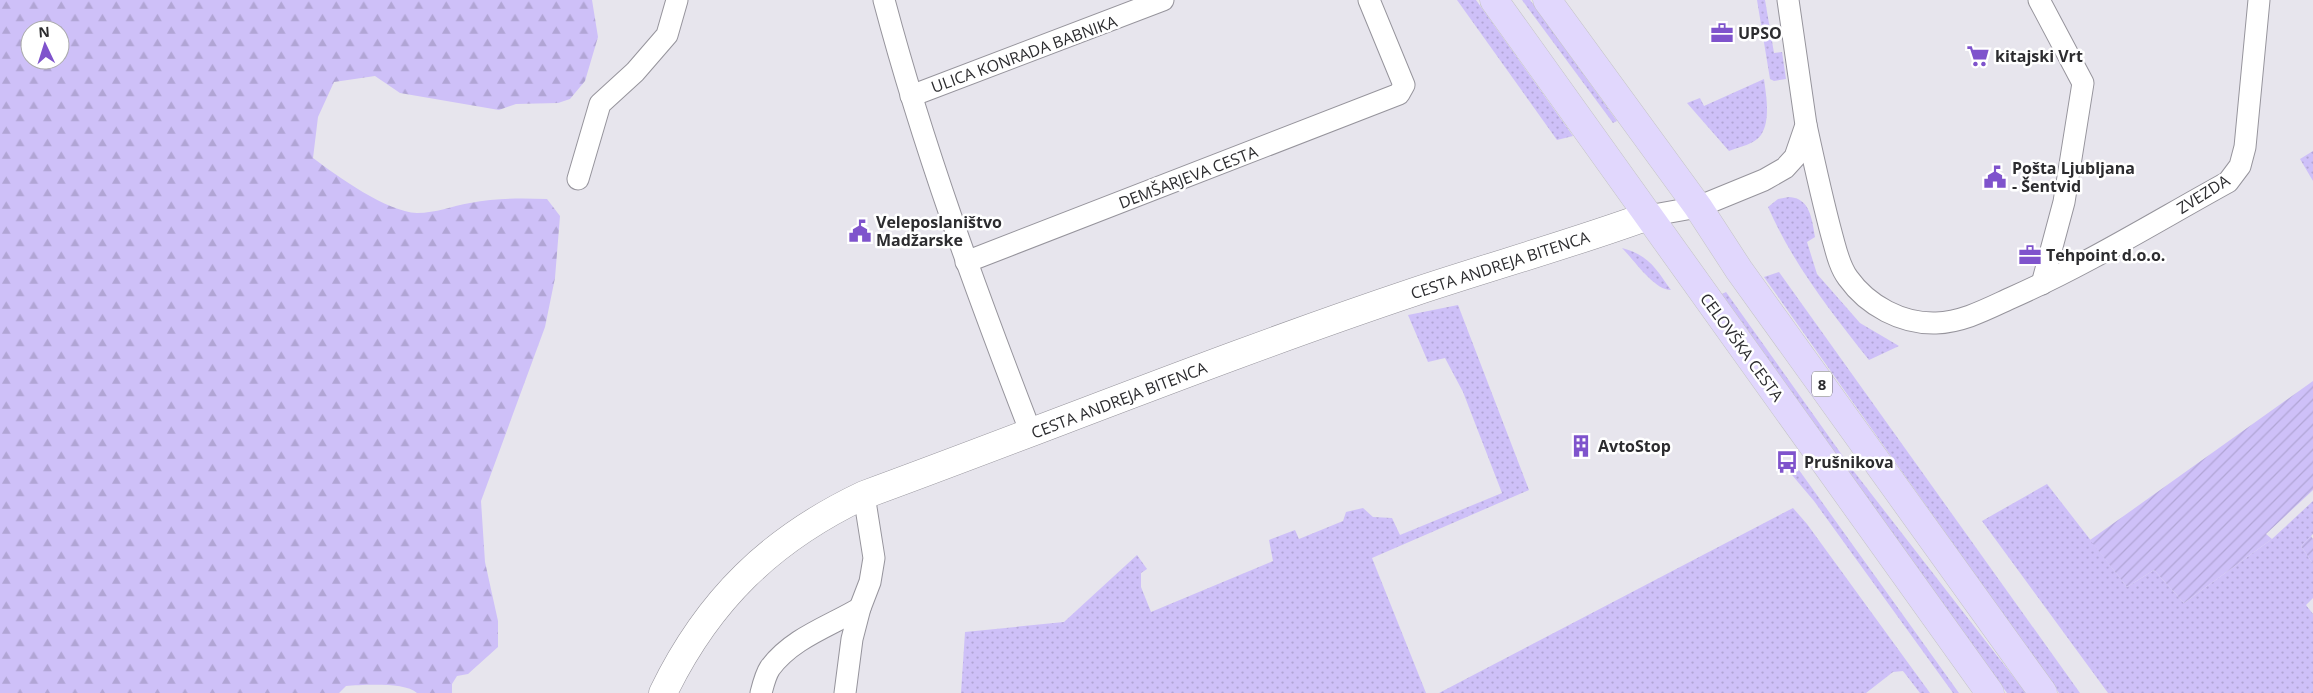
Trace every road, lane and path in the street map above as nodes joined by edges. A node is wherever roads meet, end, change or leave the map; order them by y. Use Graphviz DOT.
graph roads {
  1 [pos="677,0"];
  2 [pos="884,0"];
  3 [pos="1163,0"];
  4 [pos="1369,0"];
  5 [pos="1494,0"];
  6 [pos="1547,0"];
  7 [pos="1788,0"];
  8 [pos="2039,0"];
  9 [pos="2259,0"];
  10 [pos="911,96"];
  11 [pos="1806,125"];
  12 [pos="578,179"];
  13 [pos="1698,207"];
  14 [pos="1648,216"];
  15 [pos="966,262"];
  16 [pos="2042,284"];
  17 [pos="1031,433"];
  18 [pos="864,496"];
  19 [pos="860,608"];
  20 [pos="663,693"];
  21 [pos="761,693"];
  22 [pos="846,693"];
  23 [pos="1990,693"];
  24 [pos="2043,693"];
  1 -- 12 [label="street"];
  2 -- 10 [label="street, ULICA KONRADA BABNIKA"];
  3 -- 10 [label="street, ULICA KONRADA BABNIKA"];
  4 -- 15 [label="street, DEMŠARJEVA CESTA"];
  5 -- 14 [label="main road, CELOVŠKA CESTA"];
  6 -- 13 [label="main road, 8"];
  7 -- 11 [label="street, ZVEZDA"];
  8 -- 16 [label="street"];
  9 -- 16 [label="street, ZVEZDA"];
  10 -- 15 [label="street, ULICA KONRADA BABNIKA"];
  11 -- 13 [label="street"];
  11 -- 16 [label="street, ZVEZDA"];
  13 -- 14 [label="street"];
  13 -- 24 [label="main road, 8"];
  14 -- 17 [label="street, CESTA ANDREJA BITENCA"];
  14 -- 23 [label="main road, CELOVŠKA CESTA"];
  15 -- 17 [label="street, ULICA KONRADA BABNIKA"];
  17 -- 18 [label="street, CESTA ANDREJA BITENCA"];
  18 -- 19 [label="street"];
  18 -- 20 [label="street, CESTA ANDREJA BITENCA"];
  19 -- 21 [label="street"];
  19 -- 22 [label="street"];
}
